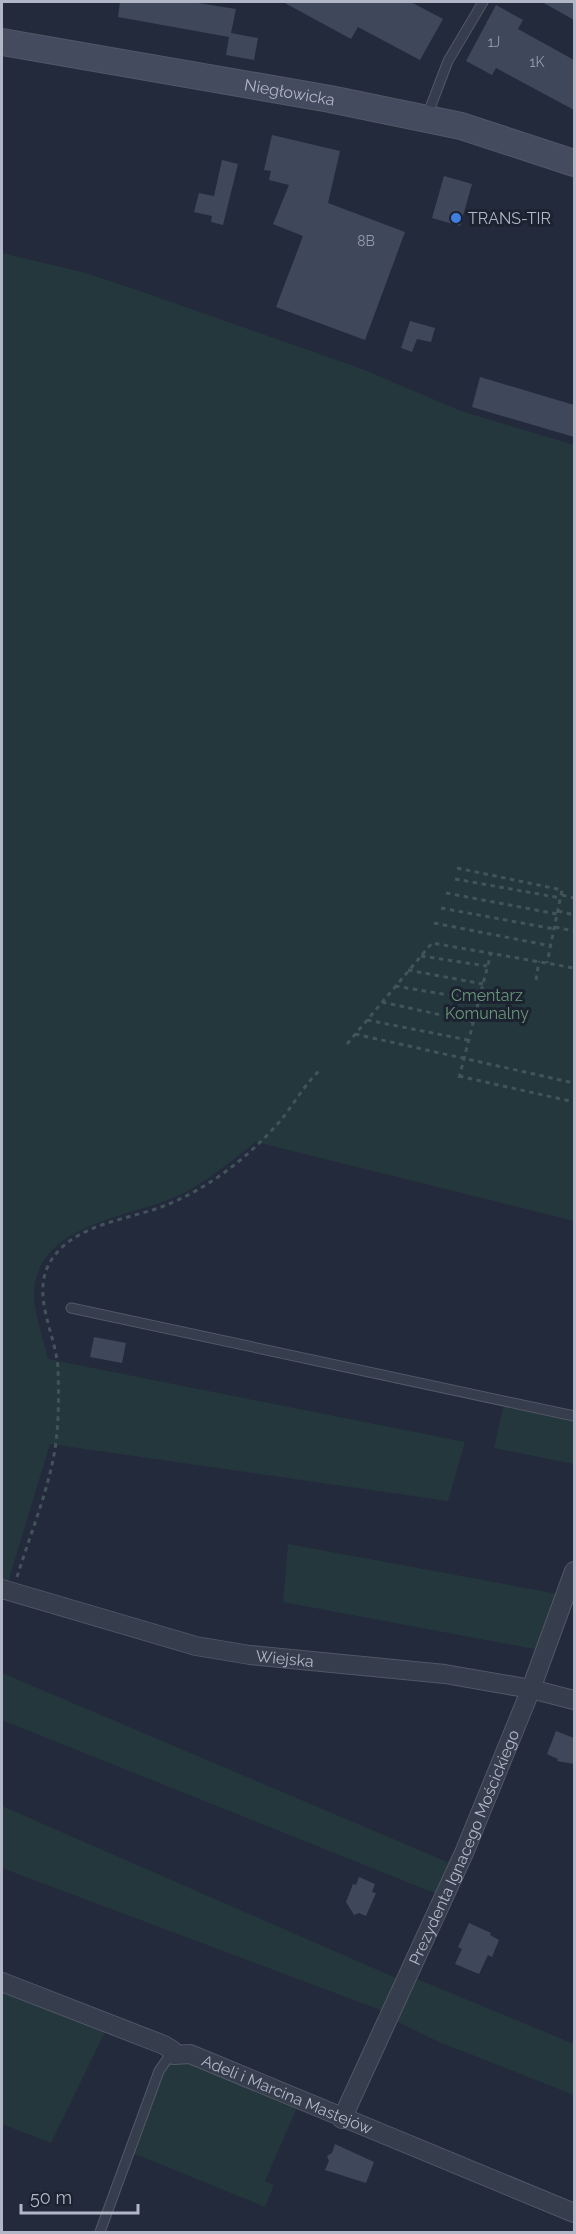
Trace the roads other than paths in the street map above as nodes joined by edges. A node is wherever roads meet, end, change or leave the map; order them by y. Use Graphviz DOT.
graph roads {
  1 [pos="483,2"];
  2 [pos="2,42"];
  3 [pos="426,118"];
  4 [pos="574,163"];
  5 [pos="71,1308"];
  6 [pos="574,1416"];
  7 [pos="574,1570"];
  8 [pos="7,1591"];
  9 [pos="531,1689"];
  10 [pos="574,1700"];
  11 [pos="2,1982"];
  12 [pos="174,2055"];
  13 [pos="342,2119"];
  14 [pos="574,2213"];
  15 [pos="100,2232"];
  1 -- 3 [label="lane"];
  2 -- 3 [label="street, Niegłowicka"];
  3 -- 4 [label="street, Niegłowicka"];
  5 -- 6 [label="lane"];
  7 -- 9 [label="street, Prezydenta Ignacego Mościckiego"];
  8 -- 9 [label="street, Wiejska"];
  9 -- 10 [label="street, Wiejska"];
  9 -- 13 [label="street, Prezydenta Ignacego Mościckiego"];
  11 -- 12 [label="street, Adeli i Marcina Mastejów"];
  12 -- 13 [label="street, Adeli i Marcina Mastejów"];
  12 -- 15 [label="lane"];
  13 -- 14 [label="street, Adeli i Marcina Mastejów"];
}
